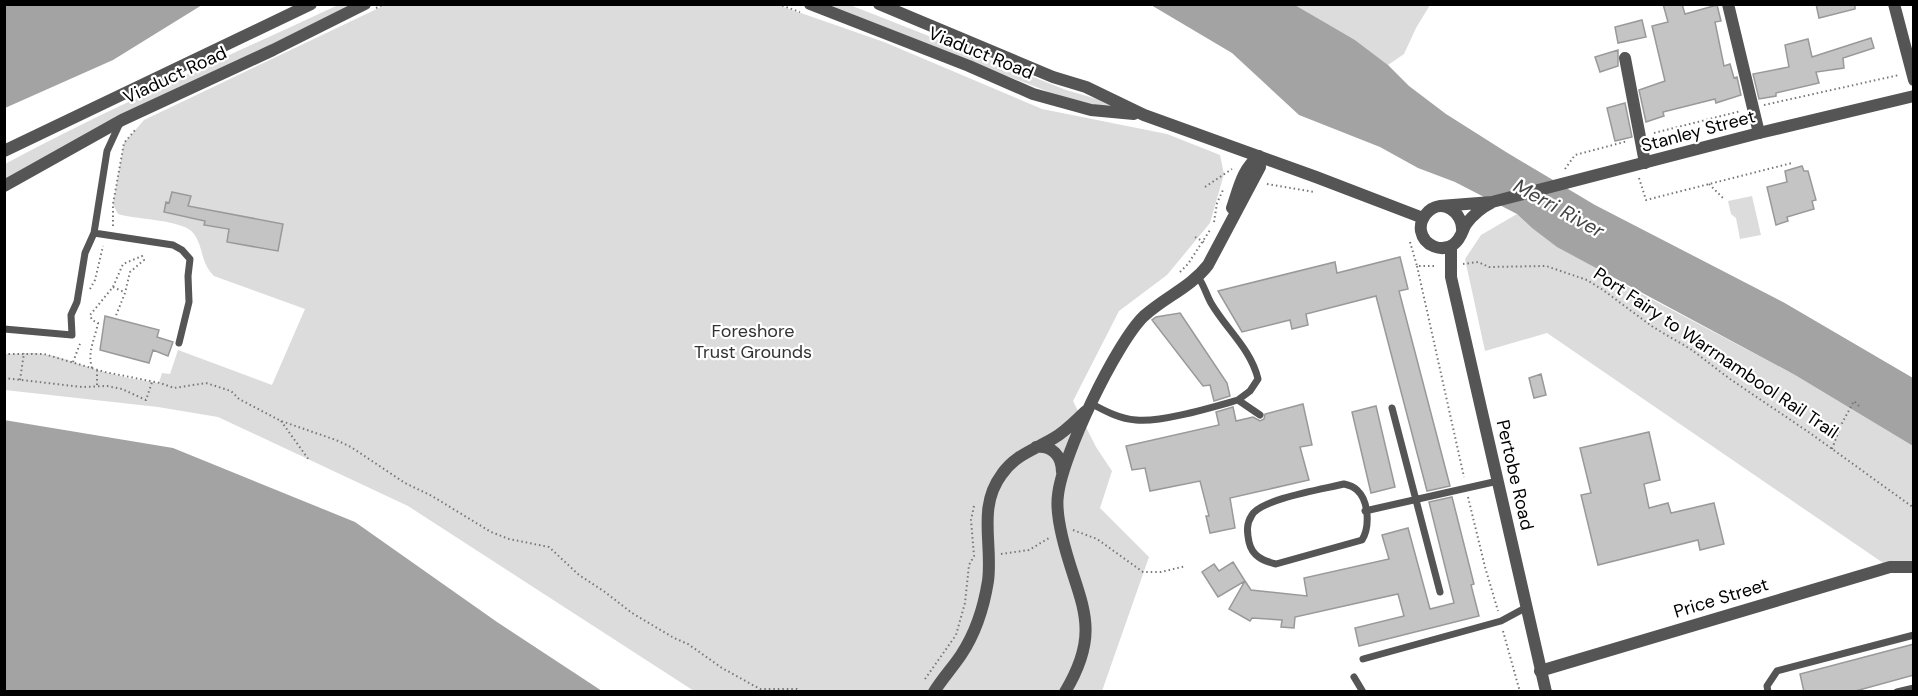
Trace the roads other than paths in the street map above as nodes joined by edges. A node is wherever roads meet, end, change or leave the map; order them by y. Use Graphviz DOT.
graph roads {
  1 [pos="311,4"];
  2 [pos="365,4"];
  3 [pos="810,4"];
  4 [pos="879,4"];
  5 [pos="1728,4"];
  6 [pos="1894,4"];
  7 [pos="1625,58"];
  8 [pos="1913,76"];
  9 [pos="1914,96"];
  10 [pos="1144,115"];
  11 [pos="122,120"];
  12 [pos="1759,133"];
  13 [pos="4,151"];
  14 [pos="1259,156"];
  15 [pos="1640,164"];
  16 [pos="4,186"];
  17 [pos="1492,202"];
  18 [pos="1440,206"];
  19 [pos="1423,218"];
  20 [pos="1227,229"];
  21 [pos="1462,232"];
  22 [pos="94,233"];
  23 [pos="1451,246"];
  24 [pos="1435,247"];
  25 [pos="1449,266"];
  26 [pos="1198,277"];
  27 [pos="4,329"];
  28 [pos="179,343"];
  29 [pos="1238,400"];
  30 [pos="1090,406"];
  31 [pos="1392,408"];
  32 [pos="1260,415"];
  33 [pos="1035,447"];
  34 [pos="1062,476"];
  35 [pos="1498,481"];
  36 [pos="1417,498"];
  37 [pos="1365,510"];
  38 [pos="1914,567"];
  39 [pos="1440,592"];
  40 [pos="1526,608"];
  41 [pos="1914,634"];
  42 [pos="1363,659"];
  43 [pos="1540,670"];
  44 [pos="1354,677"];
  45 [pos="928,688"];
  46 [pos="1914,688"];
  47 [pos="1065,692"];
  48 [pos="1364,692"];
  49 [pos="1546,692"];
  50 [pos="1768,692"];
  51 [pos="1897,692"];
  1 -- 13 [label="street, Viaduct Road"];
  2 -- 11 [label="street, Viaduct Road"];
  3 -- 10 [label="street, Viaduct Road"];
  4 -- 10 [label="street, Viaduct Road"];
  5 -- 12 [label="street"];
  6 -- 8 [label="street"];
  7 -- 15 [label="street"];
  9 -- 12 [label="street, Stanley Street"];
  10 -- 14 [label="street, Viaduct Road"];
  11 -- 16 [label="street, Viaduct Road"];
  11 -- 22 [label="lane"];
  12 -- 15 [label="street, Stanley Street"];
  14 -- 19 [label="street, Viaduct Road"];
  14 -- 20 [label="street"];
  14 -- 20 [label="street"];
  15 -- 17 [label="street, Stanley Street"];
  17 -- 18 [label="street, Stanley Street"];
  17 -- 21 [label="street, Stanley Street"];
  18 -- 19 [label="street"];
  18 -- 21 [label="street"];
  19 -- 24 [label="street"];
  20 -- 26 [label="street"];
  21 -- 23 [label="street"];
  22 -- 27 [label="lane"];
  22 -- 28 [label="lane"];
  23 -- 24 [label="street"];
  23 -- 25 [label="street, Pertobe Road"];
  24 -- 25 [label="street, Pertobe Road"];
  25 -- 35 [label="street, Pertobe Road"];
  26 -- 29 [label="lane"];
  26 -- 30 [label="street"];
  29 -- 30 [label="lane"];
  29 -- 32 [label="lane"];
  30 -- 33 [label="street"];
  30 -- 34 [label="street"];
  31 -- 36 [label="lane"];
  33 -- 34 [label="street"];
  33 -- 45 [label="street"];
  34 -- 47 [label="street"];
  35 -- 36 [label="lane"];
  35 -- 40 [label="street, Pertobe Road"];
  36 -- 37 [label="lane"];
  36 -- 39 [label="lane"];
  37 -- 37 [label="lane"];
  38 -- 43 [label="street, Price Street"];
  40 -- 42 [label="lane"];
  40 -- 43 [label="street, Pertobe Road"];
  41 -- 50 [label="lane"];
  43 -- 49 [label="street, Pertobe Road"];
  44 -- 48 [label="lane"];
  46 -- 51 [label="lane"];
}
